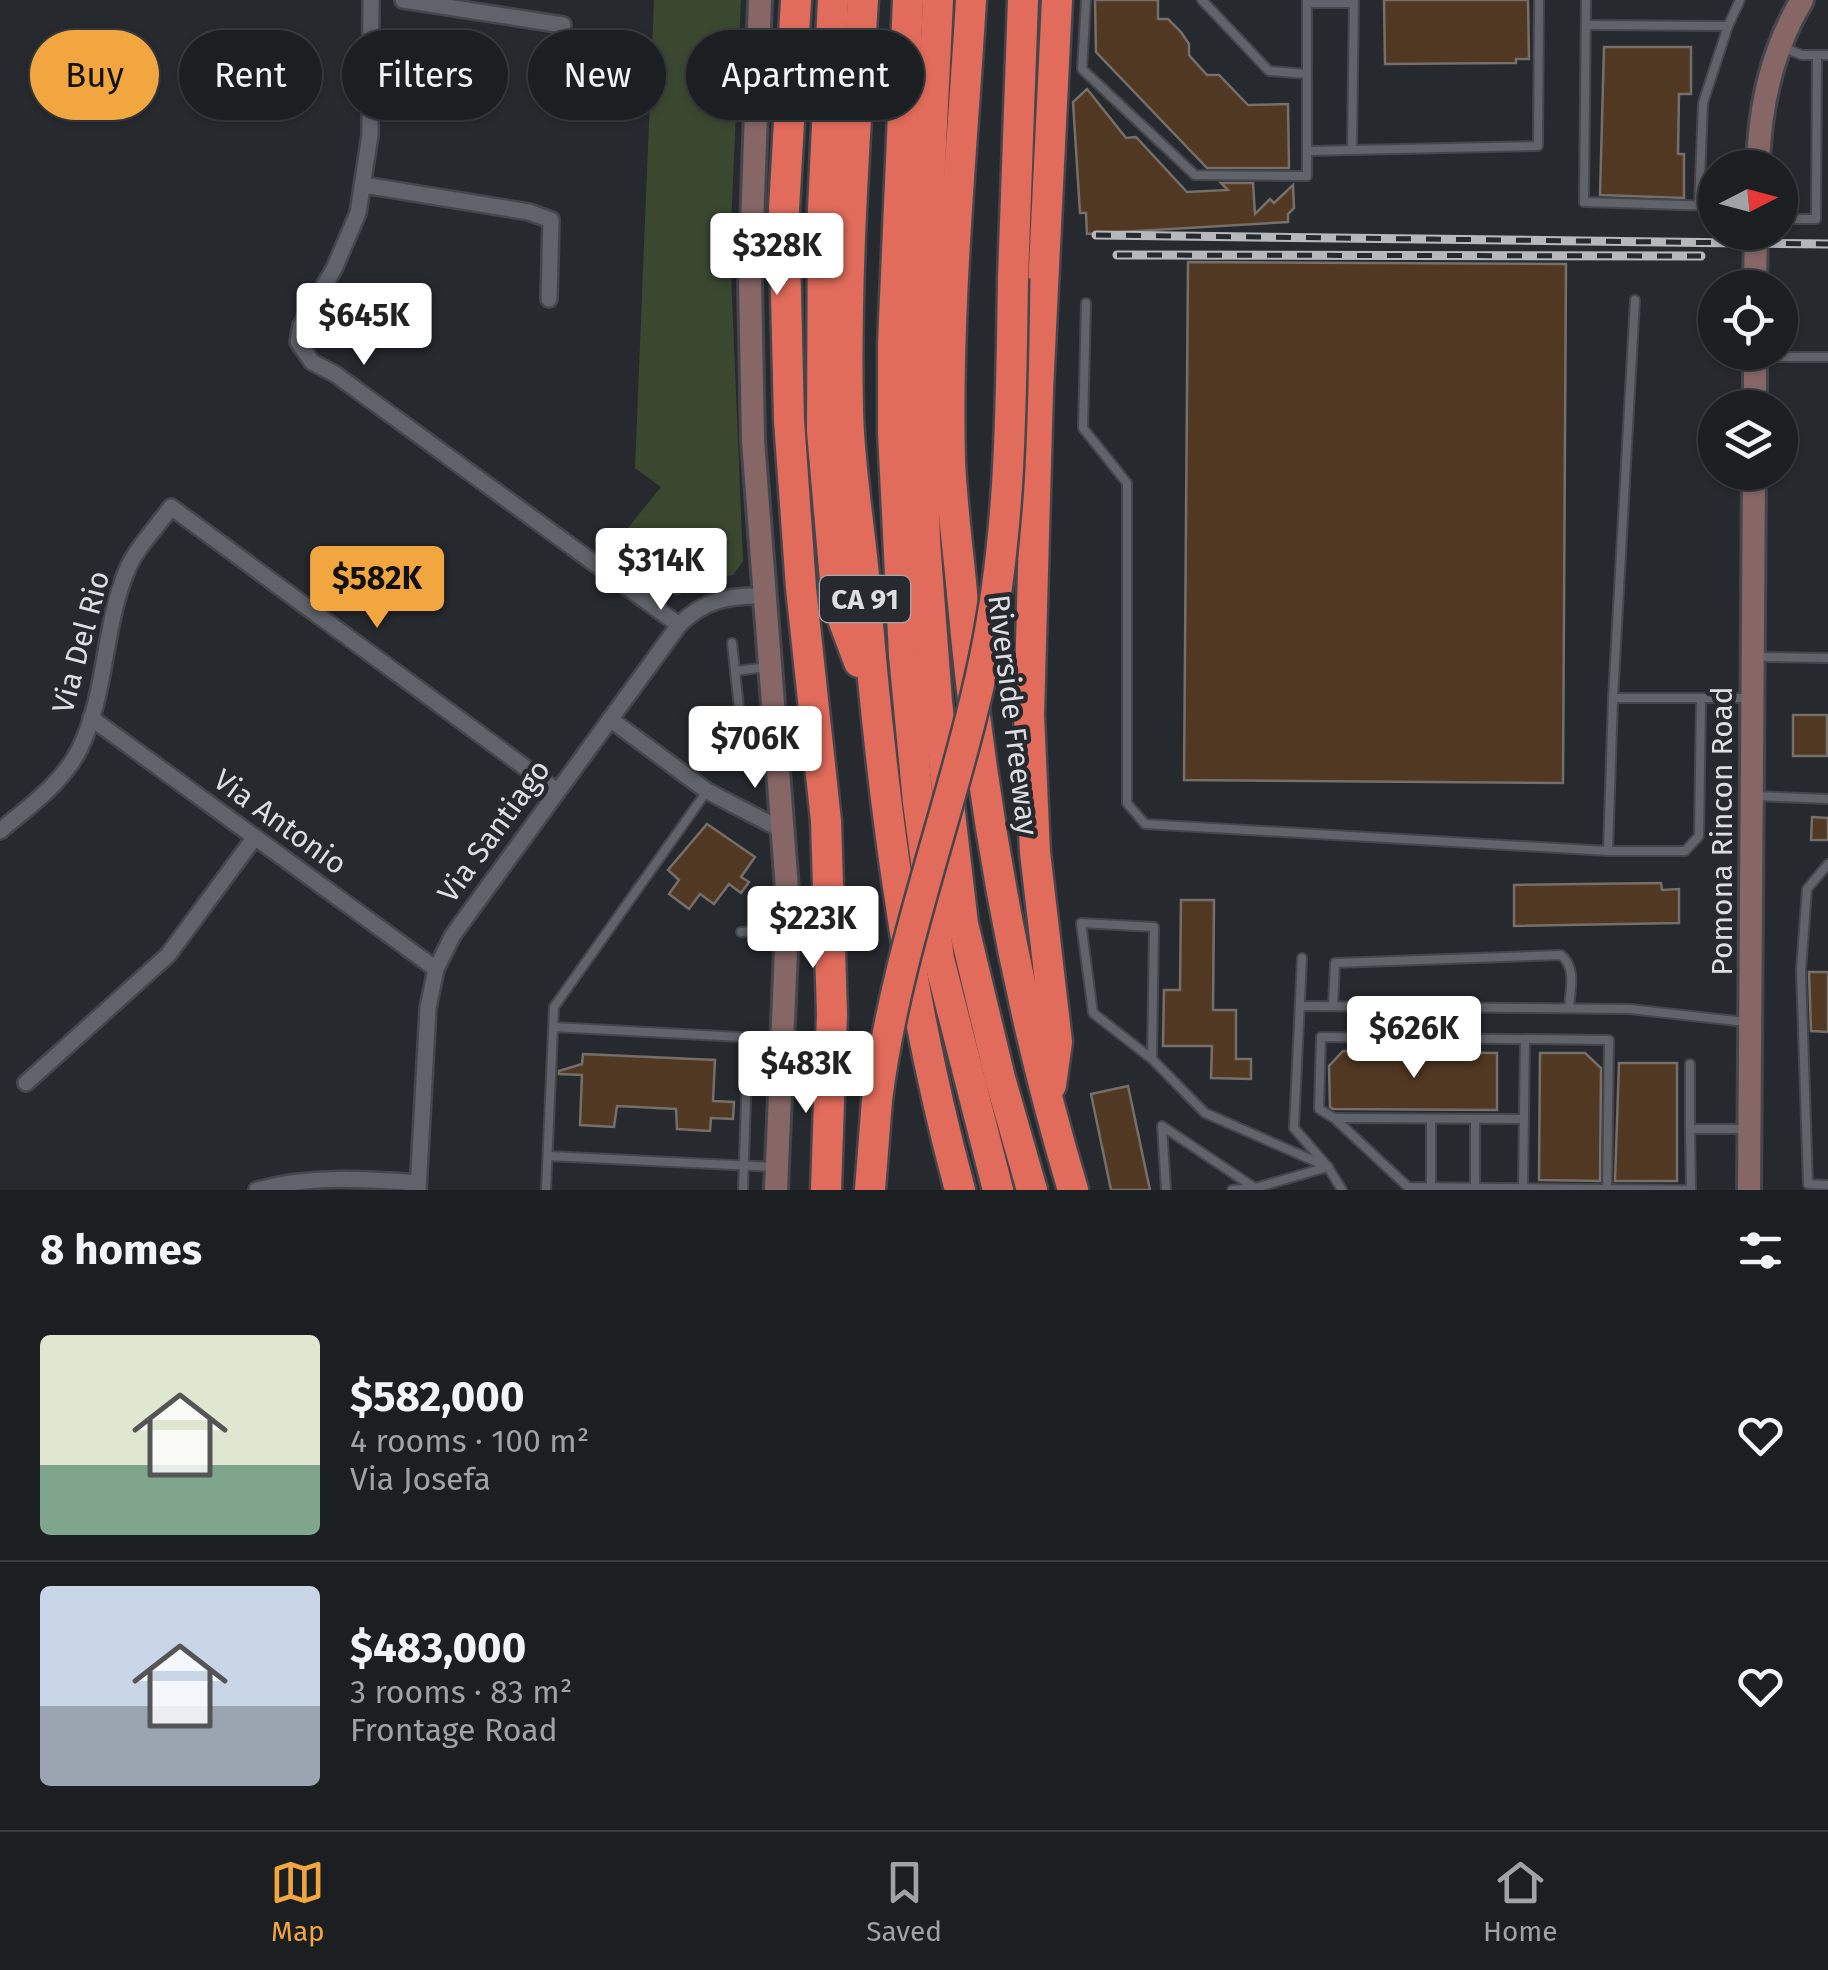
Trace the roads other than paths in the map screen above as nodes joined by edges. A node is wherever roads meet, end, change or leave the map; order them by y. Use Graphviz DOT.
graph roads {
  1 [pos="371,0"];
  2 [pos="403,0"];
  3 [pos="760,0"];
  4 [pos="796,0"];
  5 [pos="833,0"];
  6 [pos="863,0"];
  7 [pos="908,0"];
  8 [pos="938,0"];
  9 [pos="971,0"];
  10 [pos="1023,0"];
  11 [pos="1057,0"];
  12 [pos="1086,0"];
  13 [pos="1202,0"];
  14 [pos="1539,0"];
  15 [pos="1586,0"];
  16 [pos="1740,0"];
  17 [pos="1802,0"];
  18 [pos="1307,2"];
  19 [pos="1354,2"];
  20 [pos="563,25"];
  21 [pos="1586,26"];
  22 [pos="1728,26"];
  23 [pos="1781,46"];
  24 [pos="1817,55"];
  25 [pos="1828,55"];
  26 [pos="1307,74"];
  27 [pos="1352,150"];
  28 [pos="1701,150"];
  29 [pos="1758,150"];
  30 [pos="1308,151"];
  31 [pos="364,185"];
  32 [pos="1698,205"];
  33 [pos="1798,219"];
  34 [pos="1816,219"];
  35 [pos="1828,219"];
  36 [pos="549,299"];
  37 [pos="1635,300"];
  38 [pos="1086,303"];
  39 [pos="1798,356"];
  40 [pos="1828,357"];
  41 [pos="1754,490"];
  42 [pos="763,596"];
  43 [pos="680,625"];
  44 [pos="732,642"];
  45 [pos="1753,657"];
  46 [pos="1828,658"];
  47 [pos="768,668"];
  48 [pos="735,671"];
  49 [pos="872,696"];
  50 [pos="1612,698"];
  51 [pos="1752,698"];
  52 [pos="1701,699"];
  53 [pos="92,718"];
  54 [pos="610,719"];
  55 [pos="742,744"];
  56 [pos="557,790"];
  57 [pos="707,791"];
  58 [pos="1752,796"];
  59 [pos="1828,798"];
  60 [pos="782,830"];
  61 [pos="0,831"];
  62 [pos="255,838"];
  63 [pos="1608,851"];
  64 [pos="1828,864"];
  65 [pos="788,929"];
  66 [pos="741,932"];
  67 [pos="1302,958"];
  68 [pos="436,969"];
  69 [pos="1300,1006"];
  70 [pos="1333,1006"];
  71 [pos="1569,1008"];
  72 [pos="1750,1022"];
  73 [pos="553,1027"];
  74 [pos="748,1038"];
  75 [pos="1525,1039"];
  76 [pos="783,1040"];
  77 [pos="1152,1059"];
  78 [pos="1690,1064"];
  79 [pos="26,1083"];
  80 [pos="1048,1106"];
  81 [pos="1334,1118"];
  82 [pos="1431,1118"];
  83 [pos="1475,1118"];
  84 [pos="1524,1119"];
  85 [pos="1690,1129"];
  86 [pos="1750,1129"];
  87 [pos="548,1156"];
  88 [pos="744,1166"];
  89 [pos="1328,1167"];
  90 [pos="777,1179"];
  91 [pos="1828,1184"];
  92 [pos="418,1186"];
  93 [pos="1431,1187"];
  94 [pos="1255,1188"];
  95 [pos="1475,1188"];
  96 [pos="1523,1188"];
  97 [pos="1607,1189"];
  98 [pos="257,1190"];
  99 [pos="546,1190"];
  100 [pos="743,1190"];
  101 [pos="826,1190"];
  102 [pos="870,1190"];
  103 [pos="960,1190"];
  104 [pos="998,1190"];
  105 [pos="1032,1190"];
  106 [pos="1073,1190"];
  107 [pos="1166,1190"];
  108 [pos="1232,1190"];
  109 [pos="1342,1190"];
  110 [pos="1749,1190"];
  1 -- 31 [label="street"];
  2 -- 20 [label="street"];
  3 -- 42 [label="main road"];
  4 -- 101 [label="highway"];
  5 -- 49 [label="highway"];
  6 -- 49 [label="highway, CA 91"];
  7 -- 104 [label="highway"];
  8 -- 105 [label="highway"];
  9 -- 80 [label="highway, Riverside Freeway"];
  10 -- 102 [label="highway, bridge"];
  11 -- 80 [label="highway"];
  12 -- 30 [label="lane"];
  13 -- 26 [label="lane"];
  14 -- 27 [label="lane"];
  15 -- 21 [label="lane"];
  16 -- 22 [label="lane"];
  17 -- 23 [label="main road"];
  18 -- 19 [label="lane"];
  18 -- 26 [label="lane"];
  19 -- 27 [label="lane"];
  21 -- 22 [label="lane"];
  21 -- 32 [label="lane"];
  22 -- 28 [label="lane"];
  23 -- 24 [label="lane"];
  23 -- 29 [label="main road"];
  24 -- 25 [label="lane"];
  24 -- 34 [label="lane"];
  26 -- 30 [label="lane"];
  27 -- 30 [label="lane"];
  31 -- 36 [label="street"];
  31 -- 43 [label="street"];
  33 -- 34 [label="lane"];
  34 -- 35 [label="lane"];
  37 -- 50 [label="lane"];
  38 -- 63 [label="lane"];
  39 -- 40 [label="lane"];
  41 -- 45 [label="main road, Pomona Rincon Road"];
  42 -- 43 [label="street, Via Santiago"];
  42 -- 47 [label="main road"];
  43 -- 54 [label="street, Via Santiago"];
  44 -- 48 [label="lane"];
  45 -- 46 [label="lane"];
  45 -- 51 [label="main road, Pomona Rincon Road"];
  47 -- 48 [label="lane"];
  47 -- 60 [label="main road"];
  48 -- 55 [label="lane"];
  49 -- 103 [label="highway, CA 91"];
  50 -- 52 [label="lane"];
  50 -- 63 [label="lane"];
  51 -- 52 [label="lane"];
  51 -- 58 [label="main road, Pomona Rincon Road"];
  52 -- 63 [label="lane"];
  53 -- 56 [label="street, Via Del Rio"];
  53 -- 61 [label="street, Via Del Rio"];
  53 -- 62 [label="street, Via Antonio"];
  54 -- 56 [label="street, Via Santiago"];
  54 -- 57 [label="street"];
  56 -- 68 [label="street, Via Santiago"];
  57 -- 60 [label="street"];
  57 -- 73 [label="lane"];
  58 -- 59 [label="lane"];
  58 -- 72 [label="main road, Pomona Rincon Road"];
  60 -- 65 [label="main road"];
  62 -- 68 [label="street, Via Antonio"];
  62 -- 79 [label="street"];
  64 -- 91 [label="lane"];
  65 -- 66 [label="lane"];
  65 -- 76 [label="main road"];
  67 -- 69 [label="lane"];
  68 -- 92 [label="street, Via Santiago"];
  69 -- 70 [label="lane"];
  69 -- 89 [label="lane"];
  70 -- 71 [label="lane"];
  70 -- 71 [label="lane"];
  71 -- 72 [label="lane"];
  72 -- 86 [label="main road, Pomona Rincon Road"];
  73 -- 74 [label="lane"];
  73 -- 87 [label="lane"];
  74 -- 76 [label="lane"];
  74 -- 88 [label="lane"];
  75 -- 81 [label="lane"];
  75 -- 84 [label="lane"];
  75 -- 97 [label="lane"];
  76 -- 90 [label="main road"];
  77 -- 77 [label="lane"];
  77 -- 89 [label="lane"];
  78 -- 85 [label="lane"];
  80 -- 106 [label="highway, Riverside Freeway"];
  81 -- 82 [label="lane"];
  81 -- 93 [label="lane"];
  82 -- 83 [label="lane"];
  82 -- 93 [label="lane"];
  83 -- 84 [label="lane"];
  83 -- 95 [label="lane"];
  84 -- 96 [label="lane"];
  85 -- 86 [label="lane"];
  85 -- 97 [label="lane"];
  86 -- 110 [label="main road, Pomona Rincon Road"];
  87 -- 88 [label="lane"];
  87 -- 99 [label="lane"];
  88 -- 90 [label="lane"];
  88 -- 100 [label="lane"];
  89 -- 94 [label="lane"];
  89 -- 109 [label="lane"];
  92 -- 98 [label="street"];
  93 -- 95 [label="lane"];
  94 -- 107 [label="lane"];
  94 -- 108 [label="lane"];
  95 -- 96 [label="lane"];
  96 -- 97 [label="lane"];
}
